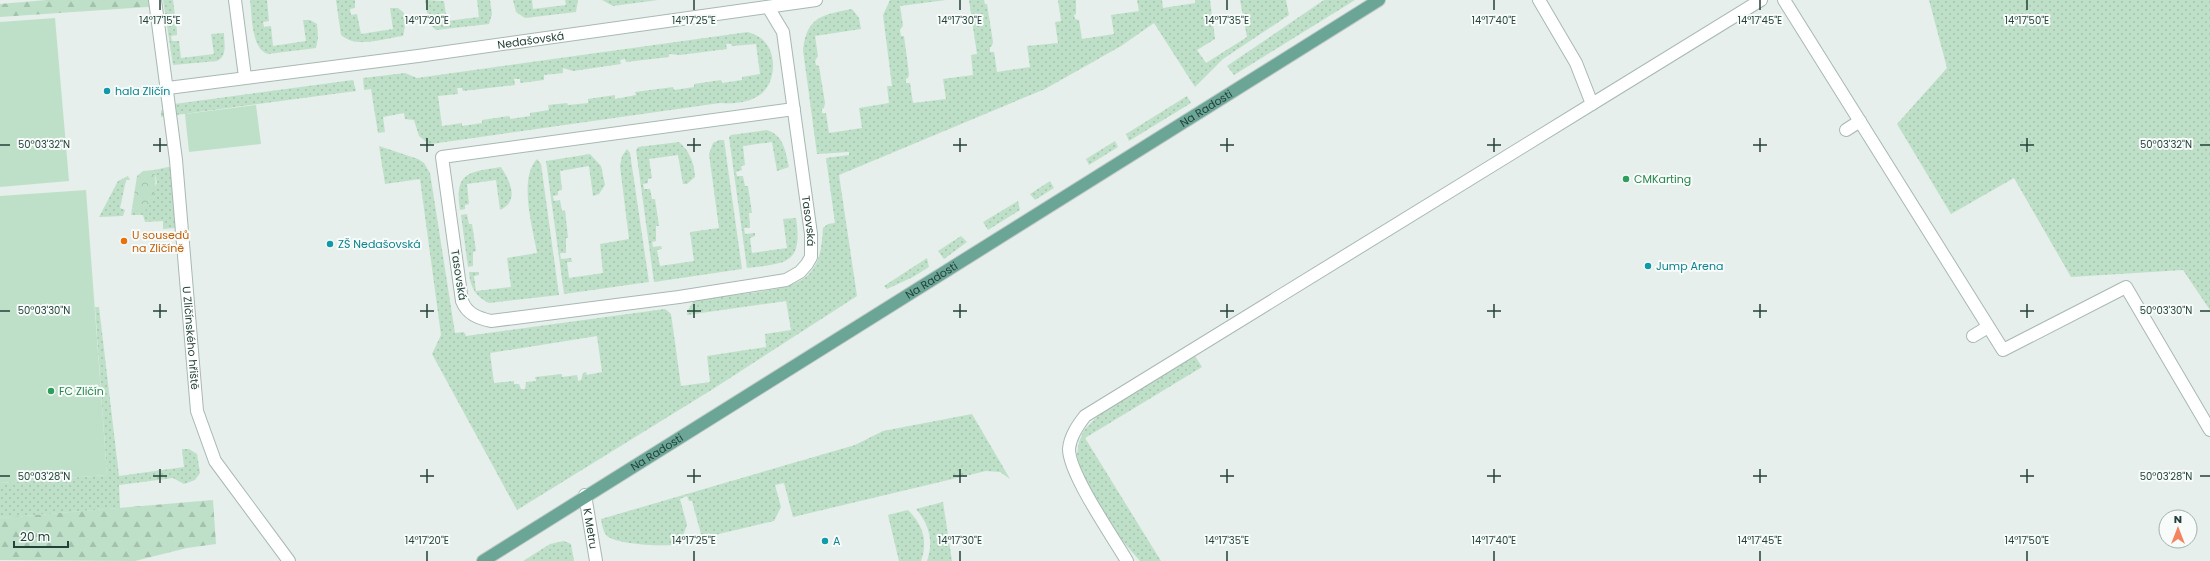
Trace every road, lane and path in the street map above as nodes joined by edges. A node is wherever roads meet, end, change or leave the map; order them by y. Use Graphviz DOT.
graph roads {
  1 [pos="155,0"];
  2 [pos="235,0"];
  3 [pos="816,0"];
  4 [pos="1379,0"];
  5 [pos="1539,0"];
  6 [pos="1761,0"];
  7 [pos="1784,0"];
  8 [pos="768,7"];
  9 [pos="245,77"];
  10 [pos="168,88"];
  11 [pos="1592,104"];
  12 [pos="794,109"];
  13 [pos="1860,121"];
  14 [pos="1846,130"];
  15 [pos="1988,327"];
  16 [pos="1973,336"];
  17 [pos="2210,430"];
  18 [pos="585,495"];
  19 [pos="289,561"];
  20 [pos="483,561"];
  21 [pos="596,561"];
  22 [pos="1127,561"];
  1 -- 10 [label="street"];
  2 -- 9 [label="street"];
  3 -- 8 [label="street, Nedašovská"];
  4 -- 18 [label="main road, Na Radosti"];
  5 -- 11 [label="street"];
  6 -- 11 [label="street"];
  7 -- 13 [label="street"];
  8 -- 9 [label="street, Nedašovská"];
  8 -- 12 [label="street, Tasovská"];
  9 -- 10 [label="street, Nedašovská"];
  10 -- 19 [label="street, U Zličínského hřiště"];
  11 -- 22 [label="street"];
  12 -- 12 [label="street, Tasovská"];
  13 -- 14 [label="street"];
  13 -- 15 [label="street"];
  15 -- 16 [label="street"];
  15 -- 17 [label="street"];
  18 -- 20 [label="main road, Na Radosti"];
  18 -- 21 [label="street, K Metru"];
}
